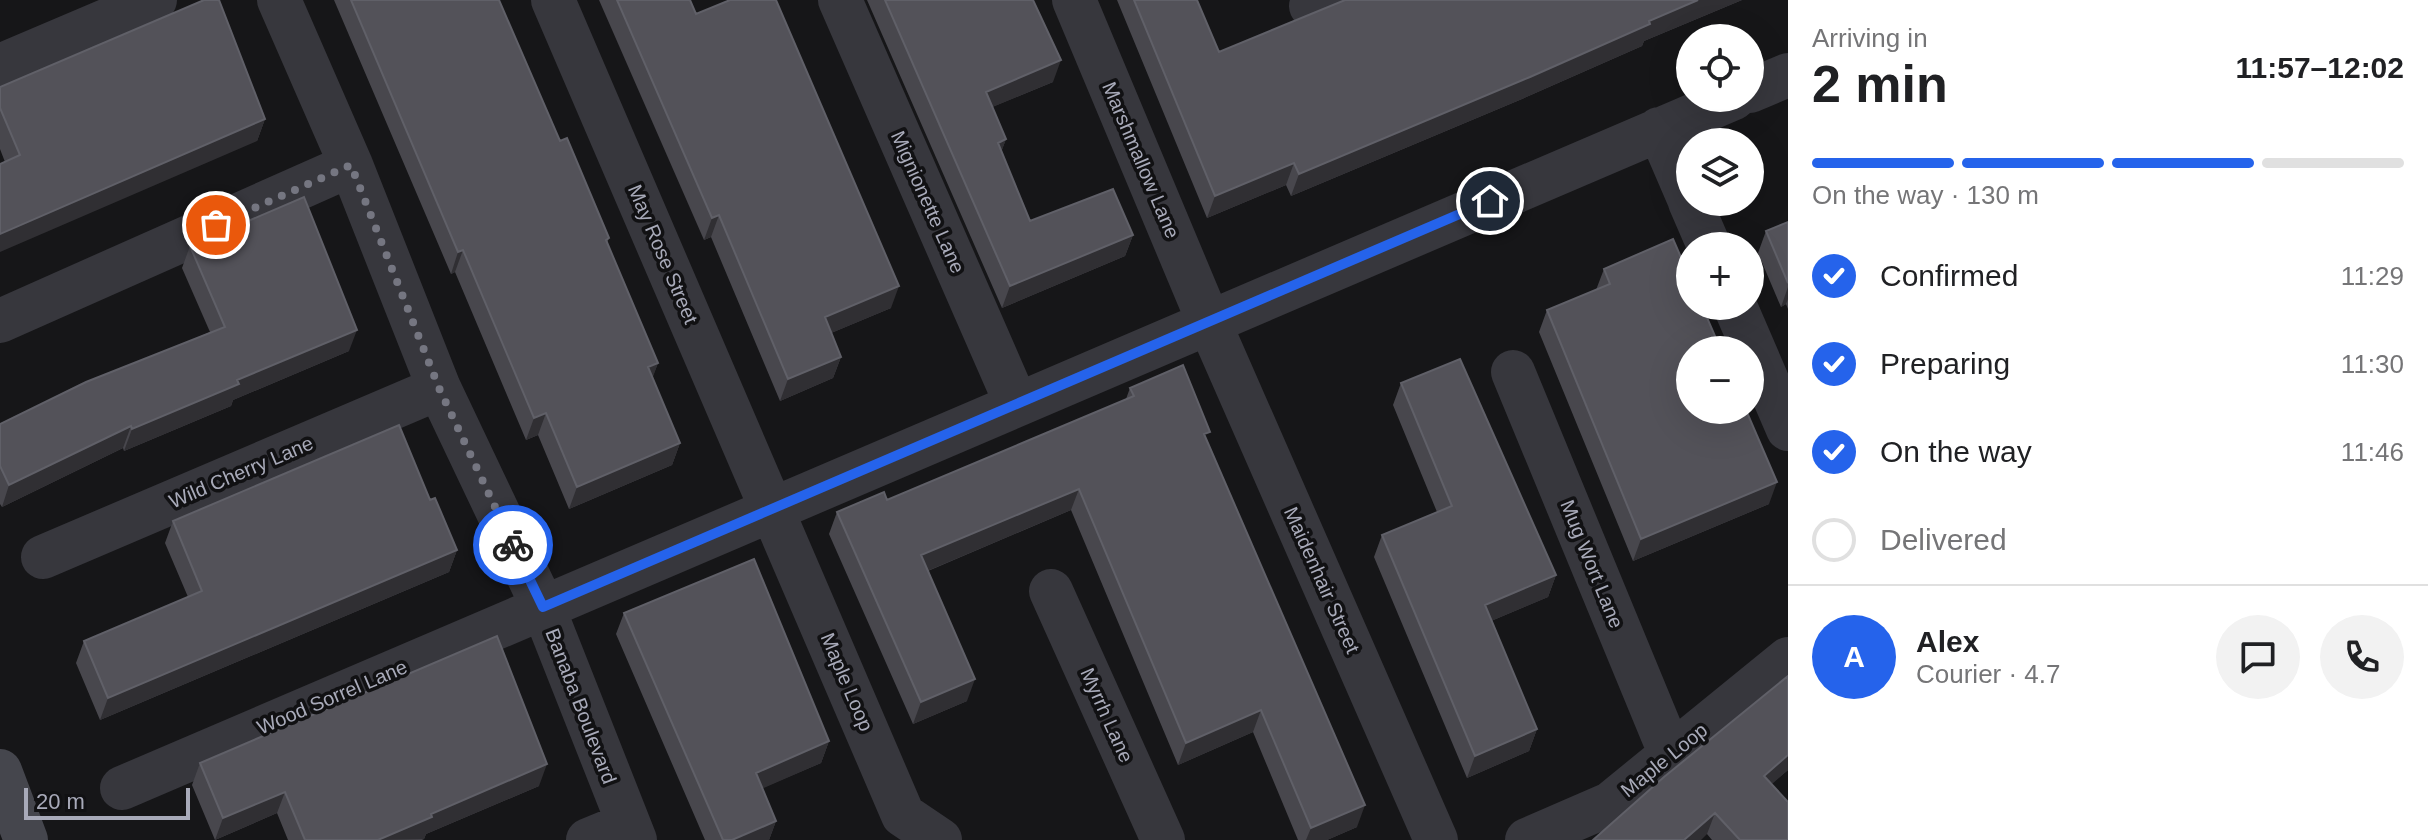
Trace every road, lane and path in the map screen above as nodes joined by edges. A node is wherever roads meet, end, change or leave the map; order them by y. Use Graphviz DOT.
graph roads {
  1 [pos="155,0"];
  2 [pos="279,0"];
  3 [pos="553,0"];
  4 [pos="840,0"];
  5 [pos="1074,0"];
  6 [pos="0,66"];
  7 [pos="1788,75"];
  8 [pos="1764,85"];
  9 [pos="1700,112"];
  10 [pos="1659,129"];
  11 [pos="351,165"];
  12 [pos="1676,169"];
  13 [pos="1208,320"];
  14 [pos="1741,320"];
  15 [pos="0,321"];
  16 [pos="1513,372"];
  17 [pos="439,388"];
  18 [pos="1016,403"];
  19 [pos="1788,429"];
  20 [pos="773,508"];
  21 [pos="43,557"];
  22 [pos="1051,591"];
  23 [pos="543,607"];
  24 [pos="1788,659"];
  25 [pos="1671,755"];
  26 [pos="0,771"];
  27 [pos="122,788"];
  28 [pos="617,835"];
  29 [pos="26,840"];
  30 [pos="940,840"];
  31 [pos="1163,840"];
  32 [pos="1436,840"];
  33 [pos="1527,840"];
  1 -- 6 [label="street"];
  2 -- 11 [label="street, Banaba Boulevard"];
  3 -- 20 [label="street, May Rose Street"];
  4 -- 18 [label="street, Mignionette Lane"];
  5 -- 13 [label="street, Marshmallow Lane"];
  7 -- 8 [label="street"];
  9 -- 10 [label="street, Wood Sorrel Lane"];
  10 -- 12 [label="street"];
  10 -- 13 [label="street, Wood Sorrel Lane"];
  11 -- 15 [label="street"];
  11 -- 17 [label="street, Banaba Boulevard"];
  13 -- 18 [label="street, Wood Sorrel Lane"];
  13 -- 32 [label="street, Maidenhair Street"];
  14 -- 19 [label="street"];
  16 -- 25 [label="street, Mug Wort Lane"];
  17 -- 21 [label="street, Wild Cherry Lane"];
  17 -- 23 [label="street, Banaba Boulevard"];
  18 -- 20 [label="street, Wood Sorrel Lane"];
  20 -- 23 [label="street, Wood Sorrel Lane"];
  20 -- 30 [label="street, Maple Loop"];
  22 -- 31 [label="street, Myrrh Lane"];
  23 -- 27 [label="street, Wood Sorrel Lane"];
  23 -- 28 [label="street, Banaba Boulevard"];
  24 -- 25 [label="street, Maple Loop"];
  25 -- 33 [label="street, Maple Loop"];
  26 -- 29 [label="main road"];
}
